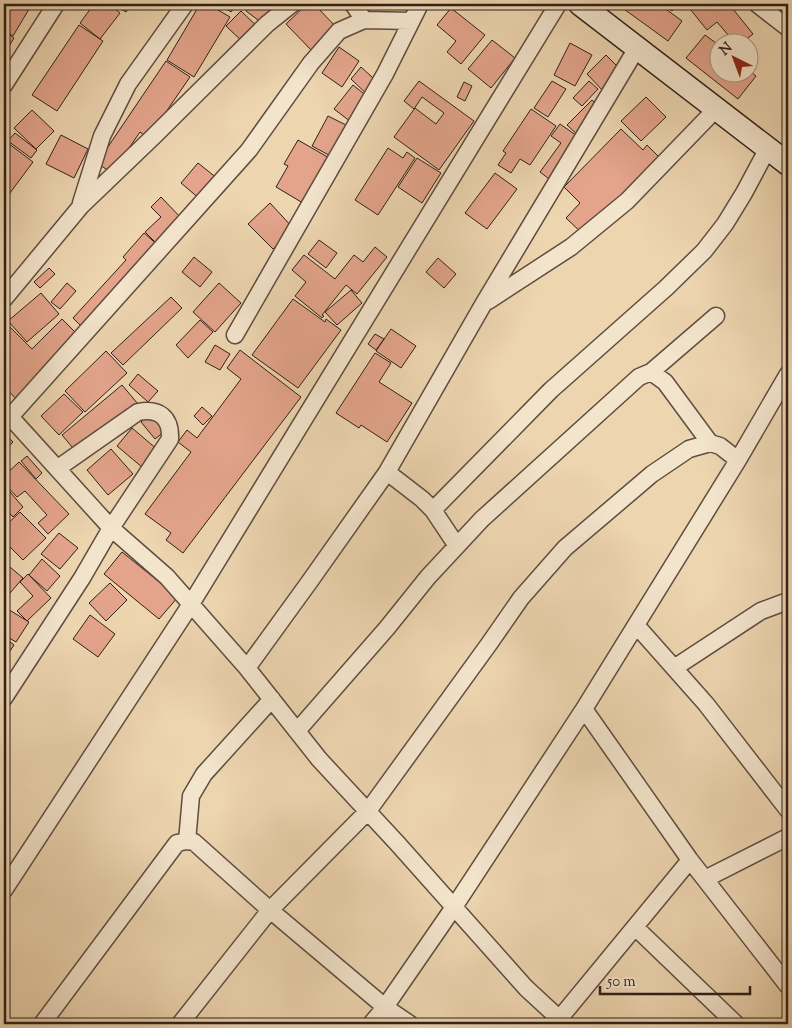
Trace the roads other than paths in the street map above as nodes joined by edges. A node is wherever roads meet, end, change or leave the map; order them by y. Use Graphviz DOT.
graph roads {
  1 [pos="56,4"];
  2 [pos="185,4"];
  3 [pos="292,4"];
  4 [pos="353,4"];
  5 [pos="420,4"];
  6 [pos="558,4"];
  7 [pos="580,4"];
  8 [pos="757,4"];
  9 [pos="364,20"];
  10 [pos="411,21"];
  11 [pos="788,28"];
  12 [pos="637,48"];
  13 [pos="4,85"];
  14 [pos="716,108"];
  15 [pos="768,148"];
  16 [pos="788,164"];
  17 [pos="81,206"];
  18 [pos="4,299"];
  19 [pos="484,303"];
  20 [pos="716,316"];
  21 [pos="235,335"];
  22 [pos="651,372"];
  23 [pos="788,374"];
  24 [pos="7,414"];
  25 [pos="710,443"];
  26 [pos="738,460"];
  27 [pos="58,468"];
  28 [pos="386,472"];
  29 [pos="433,510"];
  30 [pos="111,528"];
  31 [pos="457,546"];
  32 [pos="788,601"];
  33 [pos="191,604"];
  34 [pos="636,625"];
  35 [pos="247,668"];
  36 [pos="674,668"];
  37 [pos="4,698"];
  38 [pos="272,699"];
  39 [pos="584,709"];
  40 [pos="297,731"];
  41 [pos="788,810"];
  42 [pos="368,811"];
  43 [pos="788,837"];
  44 [pos="187,840"];
  45 [pos="690,860"];
  46 [pos="705,879"];
  47 [pos="4,890"];
  48 [pos="454,907"];
  49 [pos="270,910"];
  50 [pos="636,927"];
  51 [pos="788,986"];
  52 [pos="385,1007"];
  53 [pos="560,1023"];
  54 [pos="42,1024"];
  55 [pos="180,1024"];
  56 [pos="371,1024"];
  57 [pos="410,1024"];
  58 [pos="736,1024"];
  1 -- 13 [label="street"];
  2 -- 17 [label="street"];
  3 -- 17 [label="street"];
  4 -- 9 [label="street"];
  5 -- 10 [label="street"];
  6 -- 33 [label="street"];
  7 -- 12 [label="street"];
  8 -- 11 [label="street"];
  9 -- 10 [label="street"];
  9 -- 24 [label="street"];
  10 -- 21 [label="street"];
  12 -- 14 [label="street"];
  12 -- 19 [label="street"];
  14 -- 15 [label="street"];
  14 -- 19 [label="street"];
  15 -- 16 [label="street"];
  15 -- 29 [label="street"];
  17 -- 18 [label="street"];
  19 -- 28 [label="street"];
  20 -- 22 [label="street"];
  22 -- 25 [label="street"];
  22 -- 31 [label="street"];
  23 -- 26 [label="street"];
  24 -- 27 [label="street"];
  25 -- 26 [label="street"];
  25 -- 42 [label="street"];
  26 -- 34 [label="street"];
  27 -- 30 [label="street"];
  27 -- 30 [label="street"];
  28 -- 29 [label="street"];
  28 -- 35 [label="street"];
  29 -- 31 [label="street"];
  30 -- 33 [label="street"];
  30 -- 37 [label="street"];
  31 -- 40 [label="street"];
  32 -- 36 [label="street"];
  33 -- 35 [label="street"];
  33 -- 47 [label="street"];
  34 -- 36 [label="street"];
  34 -- 39 [label="street"];
  35 -- 38 [label="street"];
  36 -- 41 [label="street"];
  38 -- 40 [label="street"];
  38 -- 44 [label="street"];
  39 -- 45 [label="street"];
  39 -- 48 [label="street"];
  40 -- 42 [label="street"];
  42 -- 48 [label="street"];
  42 -- 49 [label="street"];
  43 -- 46 [label="street"];
  44 -- 49 [label="street"];
  44 -- 54 [label="street"];
  45 -- 46 [label="street"];
  45 -- 50 [label="street"];
  46 -- 51 [label="street"];
  48 -- 52 [label="street"];
  48 -- 53 [label="street"];
  49 -- 52 [label="street"];
  49 -- 55 [label="street"];
  50 -- 53 [label="street"];
  50 -- 58 [label="street"];
  52 -- 56 [label="street"];
  52 -- 57 [label="street"];
}
